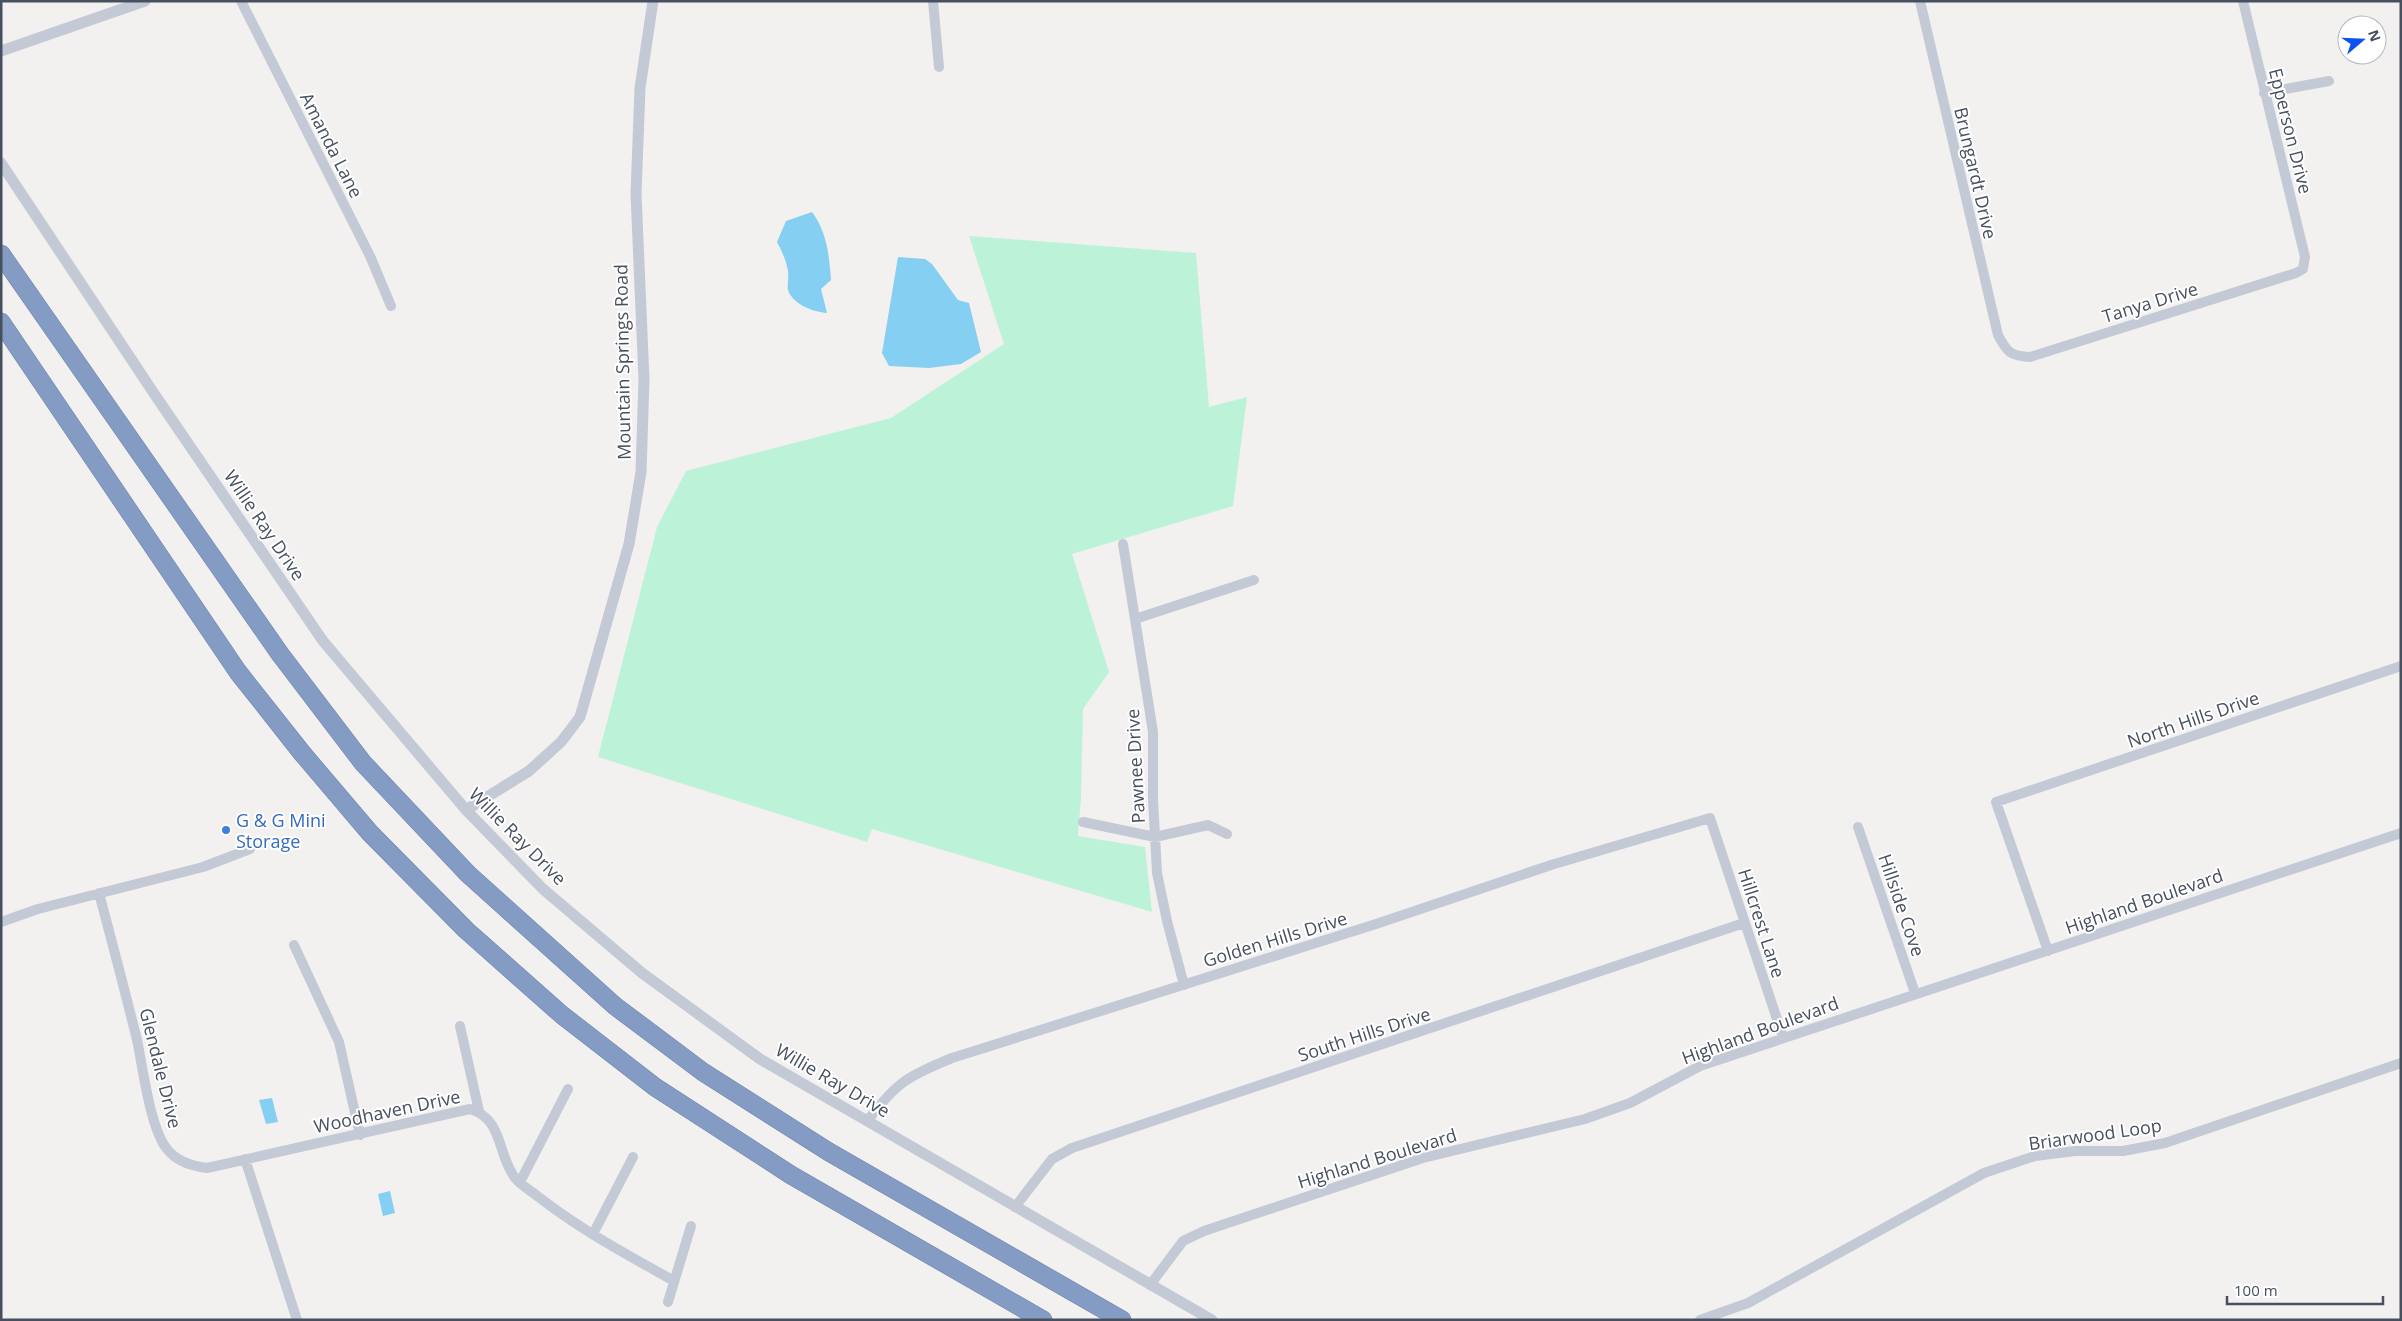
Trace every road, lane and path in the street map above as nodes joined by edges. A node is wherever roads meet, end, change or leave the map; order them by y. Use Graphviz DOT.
graph roads {
  1 [pos="145,1"];
  2 [pos="241,1"];
  3 [pos="653,1"];
  4 [pos="933,1"];
  5 [pos="1920,1"];
  6 [pos="2243,1"];
  7 [pos="1,51"];
  8 [pos="939,67"];
  9 [pos="2329,81"];
  10 [pos="2264,93"];
  11 [pos="1,163"];
  12 [pos="1,254"];
  13 [pos="2303,269"];
  14 [pos="391,306"];
  15 [pos="1,322"];
  16 [pos="2006,351"];
  17 [pos="1123,544"];
  18 [pos="1254,580"];
  19 [pos="1135,619"];
  20 [pos="2401,666"];
  21 [pos="466,810"];
  22 [pos="1710,818"];
  23 [pos="1083,822"];
  24 [pos="1858,827"];
  25 [pos="2401,832"];
  26 [pos="1227,834"];
  27 [pos="1155,837"];
  28 [pos="250,850"];
  29 [pos="99,893"];
  30 [pos="1,922"];
  31 [pos="1744,923"];
  32 [pos="294,945"];
  33 [pos="2048,951"];
  34 [pos="1184,984"];
  35 [pos="1915,993"];
  36 [pos="460,1026"];
  37 [pos="1783,1038"];
  38 [pos="2401,1063"];
  39 [pos="568,1089"];
  40 [pos="479,1111"];
  41 [pos="868,1120"];
  42 [pos="360,1135"];
  43 [pos="634,1157"];
  44 [pos="245,1159"];
  45 [pos="520,1182"];
  46 [pos="1015,1207"];
  47 [pos="692,1226"];
  48 [pos="593,1234"];
  49 [pos="674,1280"];
  50 [pos="1150,1285"];
  51 [pos="668,1302"];
  52 [pos="297,1320"];
  53 [pos="1043,1320"];
  54 [pos="1122,1320"];
  55 [pos="1212,1320"];
  56 [pos="1700,1320"];
  1 -- 7 [label="street"];
  2 -- 14 [label="street, Amanda Lane"];
  3 -- 21 [label="street, Mountain Springs Road"];
  4 -- 8 [label="street"];
  5 -- 16 [label="street, Brungardt Drive"];
  6 -- 10 [label="street, Epperson Drive"];
  9 -- 10 [label="street"];
  10 -- 13 [label="street, Epperson Drive"];
  11 -- 21 [label="street, Willie Ray Drive"];
  12 -- 54 [label="highway"];
  13 -- 16 [label="street, Tanya Drive"];
  15 -- 53 [label="highway"];
  17 -- 19 [label="street, Pawnee Drive"];
  18 -- 19 [label="street"];
  19 -- 27 [label="street, Pawnee Drive"];
  20 -- 33 [label="street, North Hills Drive"];
  21 -- 41 [label="street, Willie Ray Drive"];
  22 -- 31 [label="street, Hillcrest Lane"];
  22 -- 34 [label="street, Golden Hills Drive"];
  23 -- 27 [label="street"];
  24 -- 35 [label="street, Hillside Cove"];
  25 -- 33 [label="street, Highland Boulevard"];
  26 -- 27 [label="street"];
  27 -- 34 [label="street, Pawnee Drive"];
  28 -- 29 [label="street"];
  29 -- 30 [label="street"];
  29 -- 44 [label="street, Glendale Drive"];
  31 -- 37 [label="street, Hillcrest Lane"];
  31 -- 46 [label="street, South Hills Drive"];
  32 -- 42 [label="street"];
  33 -- 35 [label="street, Highland Boulevard"];
  34 -- 41 [label="street, Golden Hills Drive"];
  35 -- 37 [label="street, Highland Boulevard"];
  36 -- 40 [label="street"];
  37 -- 50 [label="street, Highland Boulevard"];
  38 -- 56 [label="street, Briarwood Loop"];
  39 -- 45 [label="street"];
  40 -- 42 [label="street, Woodhaven Drive"];
  40 -- 45 [label="street, Woodhaven Drive"];
  41 -- 46 [label="street, Willie Ray Drive"];
  42 -- 44 [label="street, Woodhaven Drive"];
  43 -- 48 [label="street"];
  44 -- 52 [label="street"];
  45 -- 48 [label="street, Woodhaven Drive"];
  46 -- 50 [label="street, Willie Ray Drive"];
  47 -- 49 [label="street"];
  48 -- 49 [label="street, Woodhaven Drive"];
  49 -- 51 [label="street"];
  50 -- 55 [label="street, Willie Ray Drive"];
}
